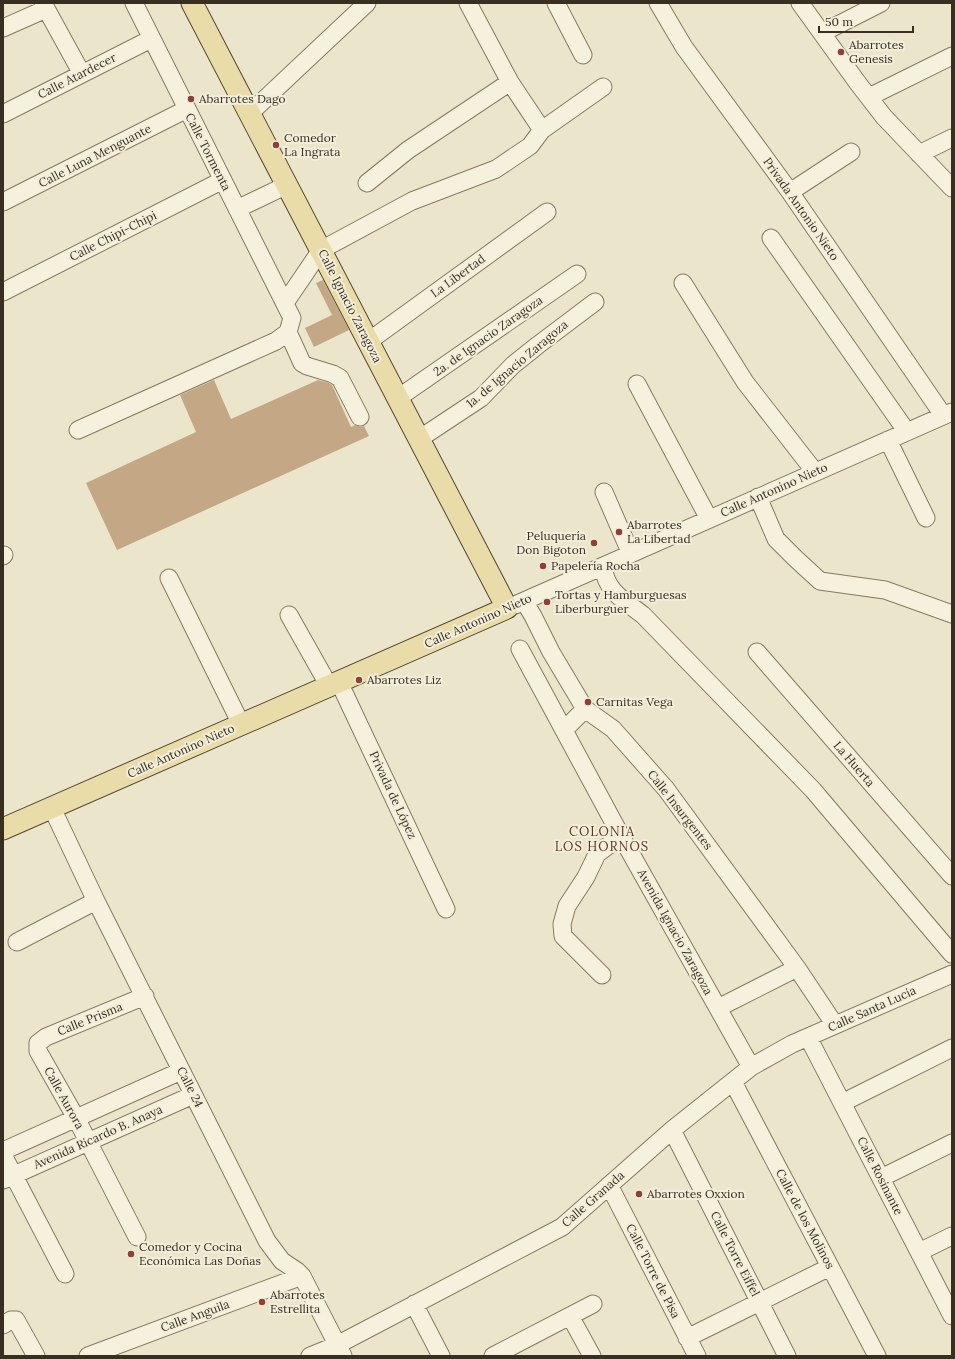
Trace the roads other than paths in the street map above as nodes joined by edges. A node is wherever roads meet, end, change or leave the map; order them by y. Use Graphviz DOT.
graph roads {
  1 [pos="134,3"];
  2 [pos="192,3"];
  3 [pos="368,3"];
  4 [pos="468,3"];
  5 [pos="556,3"];
  6 [pos="658,3"];
  7 [pos="800,3"];
  8 [pos="881,3"];
  9 [pos="44,6"];
  10 [pos="3,28"];
  11 [pos="822,33"];
  12 [pos="152,39"];
  13 [pos="583,55"];
  14 [pos="952,56"];
  15 [pos="82,74"];
  16 [pos="510,82"];
  17 [pos="603,87"];
  18 [pos="869,97"];
  19 [pos="187,109"];
  20 [pos="250,113"];
  21 [pos="3,114"];
  22 [pos="542,130"];
  23 [pos="952,138"];
  24 [pos="850,152"];
  25 [pos="919,154"];
  26 [pos="223,180"];
  27 [pos="367,183"];
  28 [pos="287,185"];
  29 [pos="952,188"];
  30 [pos="790,192"];
  31 [pos="3,202"];
  32 [pos="239,212"];
  33 [pos="547,212"];
  34 [pos="771,238"];
  35 [pos="321,250"];
  36 [pos="577,274"];
  37 [pos="683,283"];
  38 [pos="3,292"];
  39 [pos="595,302"];
  40 [pos="285,303"];
  41 [pos="288,332"];
  42 [pos="368,341"];
  43 [pos="637,384"];
  44 [pos="398,398"];
  45 [pos="948,413"];
  46 [pos="360,417"];
  47 [pos="78,430"];
  48 [pos="907,432"];
  49 [pos="419,439"];
  50 [pos="888,440"];
  51 [pos="670,459"];
  52 [pos="816,472"];
  53 [pos="604,492"];
  54 [pos="758,497"];
  55 [pos="926,518"];
  56 [pos="706,520"];
  57 [pos="631,554"];
  58 [pos="603,566"];
  59 [pos="169,578"];
  60 [pos="516,604"];
  61 [pos="952,614"];
  62 [pos="289,615"];
  63 [pos="520,649"];
  64 [pos="757,652"];
  65 [pos="334,684"];
  66 [pos="585,710"];
  67 [pos="241,724"];
  68 [pos="565,729"];
  69 [pos="52,808"];
  70 [pos="3,829"];
  71 [pos="621,836"];
  72 [pos="952,876"];
  73 [pos="96,901"];
  74 [pos="446,909"];
  75 [pos="17,942"];
  76 [pos="952,954"];
  77 [pos="797,968"];
  78 [pos="602,974"];
  79 [pos="952,974"];
  80 [pos="144,996"];
  81 [pos="718,1008"];
  82 [pos="835,1025"];
  83 [pos="808,1037"];
  84 [pos="38,1043"];
  85 [pos="792,1044"];
  86 [pos="952,1048"];
  87 [pos="751,1067"];
  88 [pos="181,1071"];
  89 [pos="733,1082"];
  90 [pos="193,1095"];
  91 [pos="842,1103"];
  92 [pos="76,1118"];
  93 [pos="672,1130"];
  94 [pos="88,1142"];
  95 [pos="952,1143"];
  96 [pos="3,1151"];
  97 [pos="3,1155"];
  98 [pos="8,1178"];
  99 [pos="881,1178"];
  100 [pos="609,1185"];
  101 [pos="952,1236"];
  102 [pos="137,1237"];
  103 [pos="919,1252"];
  104 [pos="830,1267"];
  105 [pos="66,1274"];
  106 [pos="302,1276"];
  107 [pos="759,1302"];
  108 [pos="414,1304"];
  109 [pos="593,1304"];
  110 [pos="570,1316"];
  111 [pos="952,1316"];
  112 [pos="10,1323"];
  113 [pos="687,1338"];
  114 [pos="340,1350"];
  115 [pos="36,1356"];
  116 [pos="88,1356"];
  117 [pos="310,1356"];
  118 [pos="441,1356"];
  119 [pos="493,1356"];
  120 [pos="592,1356"];
  121 [pos="697,1356"];
  122 [pos="787,1356"];
  123 [pos="877,1356"];
  1 -- 12 [label="street, Calle Tormenta"];
  2 -- 20 [label="main road, Calle Ignacio Zaragoza"];
  3 -- 20 [label="street"];
  4 -- 16 [label="street"];
  5 -- 13 [label="street"];
  6 -- 30 [label="street, Privada Antonio Nieto"];
  7 -- 11 [label="street"];
  8 -- 11 [label="street"];
  9 -- 10 [label="street"];
  9 -- 15 [label="street"];
  11 -- 18 [label="street"];
  12 -- 15 [label="street, Calle Atardecer"];
  12 -- 19 [label="street, Calle Tormenta"];
  14 -- 18 [label="street"];
  15 -- 21 [label="street, Calle Atardecer"];
  16 -- 22 [label="street"];
  16 -- 27 [label="street"];
  17 -- 22 [label="street"];
  18 -- 25 [label="street"];
  19 -- 26 [label="street, Calle Tormenta"];
  19 -- 31 [label="street, Calle Luna Menguante"];
  20 -- 28 [label="main road, Calle Ignacio Zaragoza"];
  22 -- 35 [label="street"];
  23 -- 25 [label="street"];
  24 -- 30 [label="street"];
  25 -- 29 [label="street"];
  26 -- 32 [label="street, Calle Tormenta"];
  26 -- 38 [label="street, Calle Chipi-Chipi"];
  28 -- 32 [label="street"];
  28 -- 35 [label="main road, Calle Ignacio Zaragoza"];
  30 -- 45 [label="street, Privada Antonio Nieto"];
  32 -- 40 [label="street, Calle Tormenta"];
  33 -- 42 [label="street, La Libertad"];
  34 -- 48 [label="street"];
  35 -- 40 [label="street"];
  35 -- 42 [label="main road, Calle Ignacio Zaragoza"];
  36 -- 44 [label="street, 2a. de Ignacio Zaragoza"];
  37 -- 52 [label="street"];
  39 -- 49 [label="street, 1a. de Ignacio Zaragoza"];
  40 -- 41 [label="street, Calle Tormenta"];
  41 -- 46 [label="street"];
  41 -- 47 [label="street"];
  42 -- 44 [label="main road, Calle Ignacio Zaragoza"];
  43 -- 56 [label="street"];
  44 -- 49 [label="main road, Calle Ignacio Zaragoza"];
  45 -- 48 [label="street, Calle Antonino Nieto"];
  48 -- 50 [label="street, Calle Antonino Nieto"];
  49 -- 60 [label="main road, Calle Ignacio Zaragoza"];
  50 -- 52 [label="street, Calle Antonino Nieto"];
  50 -- 55 [label="street"];
  51 -- 56 [label="street"];
  52 -- 54 [label="street, Calle Antonino Nieto"];
  53 -- 57 [label="street"];
  54 -- 56 [label="street, Calle Antonino Nieto"];
  54 -- 61 [label="street"];
  56 -- 57 [label="street, Calle Antonino Nieto"];
  57 -- 58 [label="street, Calle Antonino Nieto"];
  58 -- 60 [label="street, Calle Antonino Nieto"];
  58 -- 76 [label="street"];
  59 -- 67 [label="street"];
  60 -- 65 [label="main road, Calle Antonino Nieto"];
  60 -- 66 [label="street, Calle Insurgentes"];
  62 -- 65 [label="street, Privada de López"];
  63 -- 68 [label="street, Avenida Ignacio Zaragoza"];
  64 -- 72 [label="street, La Huerta"];
  65 -- 67 [label="main road, Calle Antonino Nieto"];
  65 -- 74 [label="street, Privada de López"];
  66 -- 68 [label="street"];
  66 -- 77 [label="street, Calle Insurgentes"];
  67 -- 69 [label="main road, Calle Antonino Nieto"];
  68 -- 71 [label="street, Avenida Ignacio Zaragoza"];
  69 -- 70 [label="main road, Calle Antonino Nieto"];
  69 -- 73 [label="street, Calle 24"];
  71 -- 78 [label="street"];
  71 -- 81 [label="street, Avenida Ignacio Zaragoza"];
  73 -- 75 [label="street"];
  73 -- 80 [label="street, Calle 24"];
  77 -- 81 [label="street"];
  77 -- 82 [label="street, Calle Insurgentes"];
  79 -- 82 [label="street, Calle Santa Lucía"];
  80 -- 84 [label="street, Calle Prisma"];
  80 -- 88 [label="street, Calle 24"];
  81 -- 87 [label="street, Avenida Ignacio Zaragoza"];
  82 -- 83 [label="street, Calle Santa Lucía"];
  83 -- 85 [label="street, Calle Santa Lucía"];
  83 -- 91 [label="street, Calle Rosinante"];
  84 -- 92 [label="street, Calle Aurora"];
  85 -- 87 [label="street, Calle Granada"];
  86 -- 91 [label="street"];
  87 -- 89 [label="street, Calle Granada"];
  88 -- 90 [label="street, Calle 24"];
  88 -- 92 [label="street"];
  89 -- 93 [label="street, Calle Granada"];
  89 -- 104 [label="street, Calle de los Molinos"];
  90 -- 94 [label="street, Avenida Ricardo B. Anaya"];
  90 -- 106 [label="street, Calle 24"];
  91 -- 99 [label="street, Calle Rosinante"];
  92 -- 94 [label="street, Calle Aurora"];
  92 -- 96 [label="street"];
  93 -- 100 [label="street, Calle Granada"];
  93 -- 107 [label="street, Calle Torre Eiffel"];
  94 -- 98 [label="street, Avenida Ricardo B. Anaya"];
  94 -- 102 [label="street, Calle Aurora"];
  95 -- 99 [label="street"];
  97 -- 98 [label="street"];
  98 -- 105 [label="street"];
  99 -- 103 [label="street, Calle Rosinante"];
  100 -- 108 [label="street, Calle Granada"];
  100 -- 113 [label="street, Calle Torre de Pisa"];
  101 -- 103 [label="street"];
  103 -- 111 [label="street, Calle Rosinante"];
  104 -- 107 [label="street"];
  104 -- 123 [label="street, Calle de los Molinos"];
  106 -- 114 [label="street, Calle 24"];
  106 -- 116 [label="street, Calle Anguila"];
  107 -- 113 [label="street"];
  107 -- 122 [label="street, Calle Torre Eiffel"];
  108 -- 114 [label="street, Calle Granada"];
  108 -- 118 [label="street"];
  109 -- 110 [label="street"];
  110 -- 119 [label="street"];
  110 -- 120 [label="street"];
  112 -- 115 [label="street"];
  113 -- 121 [label="street, Calle Torre de Pisa"];
  114 -- 117 [label="street, Calle Granada"];
}
